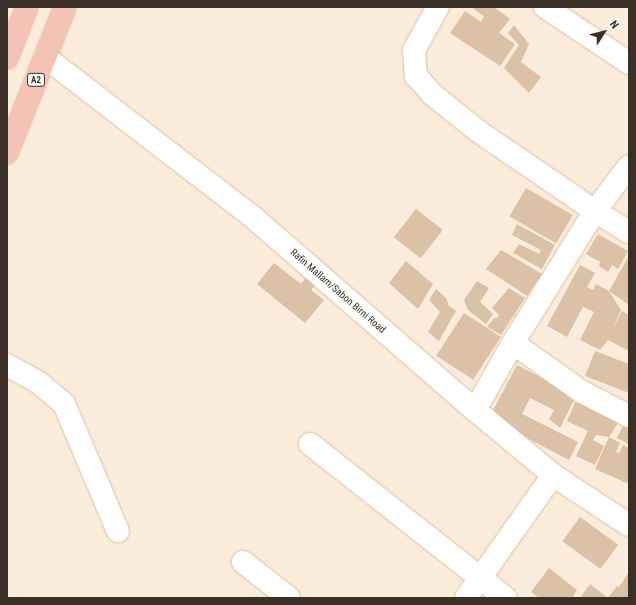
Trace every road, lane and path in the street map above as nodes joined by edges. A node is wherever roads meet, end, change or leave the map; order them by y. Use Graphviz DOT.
graph roads {
  1 [pos="27,7"];
  2 [pos="65,7"];
  3 [pos="438,7"];
  4 [pos="545,7"];
  5 [pos="45,57"];
  6 [pos="7,58"];
  7 [pos="629,63"];
  8 [pos="7,153"];
  9 [pos="629,166"];
  10 [pos="596,211"];
  11 [pos="629,232"];
  12 [pos="513,343"];
  13 [pos="7,365"];
  14 [pos="474,410"];
  15 [pos="629,416"];
  16 [pos="310,444"];
  17 [pos="554,475"];
  18 [pos="629,525"];
  19 [pos="118,531"];
  20 [pos="243,562"];
  21 [pos="480,579"];
  22 [pos="289,598"];
  23 [pos="466,598"];
  24 [pos="506,598"];
  1 -- 6 [label="highway"];
  2 -- 5 [label="highway, A2"];
  3 -- 10 [label="street"];
  4 -- 7 [label="street"];
  5 -- 8 [label="highway, A2"];
  5 -- 14 [label="street, Rafin Mallam/Sabon Birni Road"];
  9 -- 10 [label="street"];
  10 -- 11 [label="street"];
  10 -- 12 [label="street"];
  12 -- 14 [label="street"];
  12 -- 15 [label="street"];
  13 -- 19 [label="street"];
  14 -- 17 [label="street, Rafin Mallam/Sabon Birni Road"];
  16 -- 21 [label="street"];
  17 -- 18 [label="street, Rafin Mallam/Sabon Birni Road"];
  17 -- 21 [label="street"];
  20 -- 22 [label="street"];
  21 -- 23 [label="street"];
  21 -- 24 [label="street"];
}
